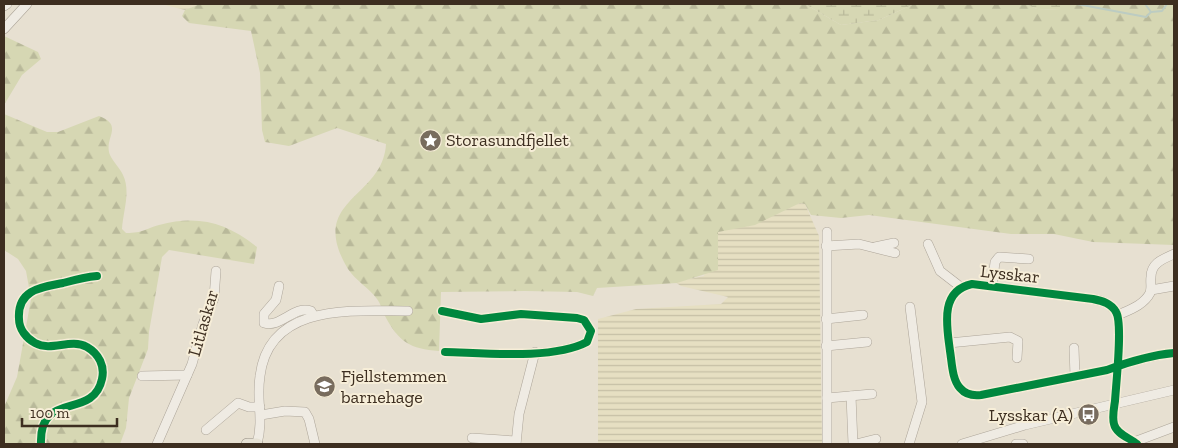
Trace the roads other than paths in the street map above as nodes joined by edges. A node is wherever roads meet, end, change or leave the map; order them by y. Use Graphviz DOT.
graph roads {
  1 [pos="7,4"];
  2 [pos="27,4"];
  3 [pos="4,6"];
  4 [pos="4,29"];
  5 [pos="827,232"];
  6 [pos="894,243"];
  7 [pos="928,244"];
  8 [pos="826,246"];
  9 [pos="875,247"];
  10 [pos="895,253"];
  11 [pos="1174,254"];
  12 [pos="1029,258"];
  13 [pos="216,271"];
  14 [pos="97,276"];
  15 [pos="279,286"];
  16 [pos="1174,286"];
  17 [pos="992,287"];
  18 [pos="962,288"];
  19 [pos="1151,290"];
  20 [pos="910,307"];
  21 [pos="408,311"];
  22 [pos="442,311"];
  23 [pos="863,315"];
  24 [pos="1118,315"];
  25 [pos="314,316"];
  26 [pos="826,319"];
  27 [pos="867,342"];
  28 [pos="949,343"];
  29 [pos="826,346"];
  30 [pos="1074,348"];
  31 [pos="445,352"];
  32 [pos="535,352"];
  33 [pos="1174,353"];
  34 [pos="1017,358"];
  35 [pos="1117,366"];
  36 [pos="188,375"];
  37 [pos="142,376"];
  38 [pos="1075,376"];
  39 [pos="1174,390"];
  40 [pos="872,394"];
  41 [pos="851,396"];
  42 [pos="827,398"];
  43 [pos="1115,403"];
  44 [pos="261,411"];
  45 [pos="1174,427"];
  46 [pos="206,430"];
  47 [pos="472,438"];
  48 [pos="876,439"];
  49 [pos="516,442"];
  50 [pos="1136,443"];
  51 [pos="40,444"];
  52 [pos="157,444"];
  53 [pos="247,444"];
  54 [pos="257,444"];
  55 [pos="315,444"];
  56 [pos="827,444"];
  57 [pos="854,444"];
  58 [pos="909,444"];
  59 [pos="962,444"];
  60 [pos="1016,444"];
  61 [pos="1023,444"];
  1 -- 3 [label="street"];
  2 -- 4 [label="street"];
  5 -- 8 [label="street"];
  6 -- 9 [label="street"];
  7 -- 18 [label="street, Lysskar"];
  8 -- 9 [label="street"];
  8 -- 26 [label="street"];
  9 -- 10 [label="street"];
  11 -- 19 [label="street"];
  12 -- 17 [label="street, Lysskar"];
  13 -- 36 [label="street, Litlaskar"];
  14 -- 51 [label="street"];
  15 -- 25 [label="street"];
  16 -- 19 [label="street"];
  17 -- 18 [label="street, Lysskar"];
  17 -- 24 [label="street, Lysskar"];
  18 -- 28 [label="street, Lysskar"];
  19 -- 24 [label="street"];
  20 -- 58 [label="street"];
  21 -- 25 [label="street"];
  22 -- 32 [label="street"];
  23 -- 26 [label="street"];
  24 -- 35 [label="street"];
  25 -- 44 [label="street"];
  26 -- 29 [label="street"];
  27 -- 29 [label="street"];
  28 -- 34 [label="street"];
  28 -- 38 [label="street, Lysskar"];
  29 -- 42 [label="street"];
  30 -- 38 [label="street"];
  31 -- 32 [label="street"];
  32 -- 49 [label="street"];
  33 -- 35 [label="street, Lysskar"];
  35 -- 38 [label="street, Lysskar"];
  35 -- 43 [label="street"];
  36 -- 37 [label="street, Litlaskar"];
  36 -- 52 [label="street, Litlaskar"];
  39 -- 43 [label="street"];
  40 -- 41 [label="street"];
  41 -- 42 [label="street"];
  41 -- 57 [label="street"];
  42 -- 56 [label="street"];
  43 -- 50 [label="street"];
  43 -- 59 [label="street"];
  44 -- 46 [label="street"];
  44 -- 54 [label="street"];
  44 -- 55 [label="street"];
  45 -- 50 [label="street"];
  47 -- 49 [label="street"];
  48 -- 57 [label="street"];
  53 -- 54 [label="main road"];
  60 -- 61 [label="street"];
}
